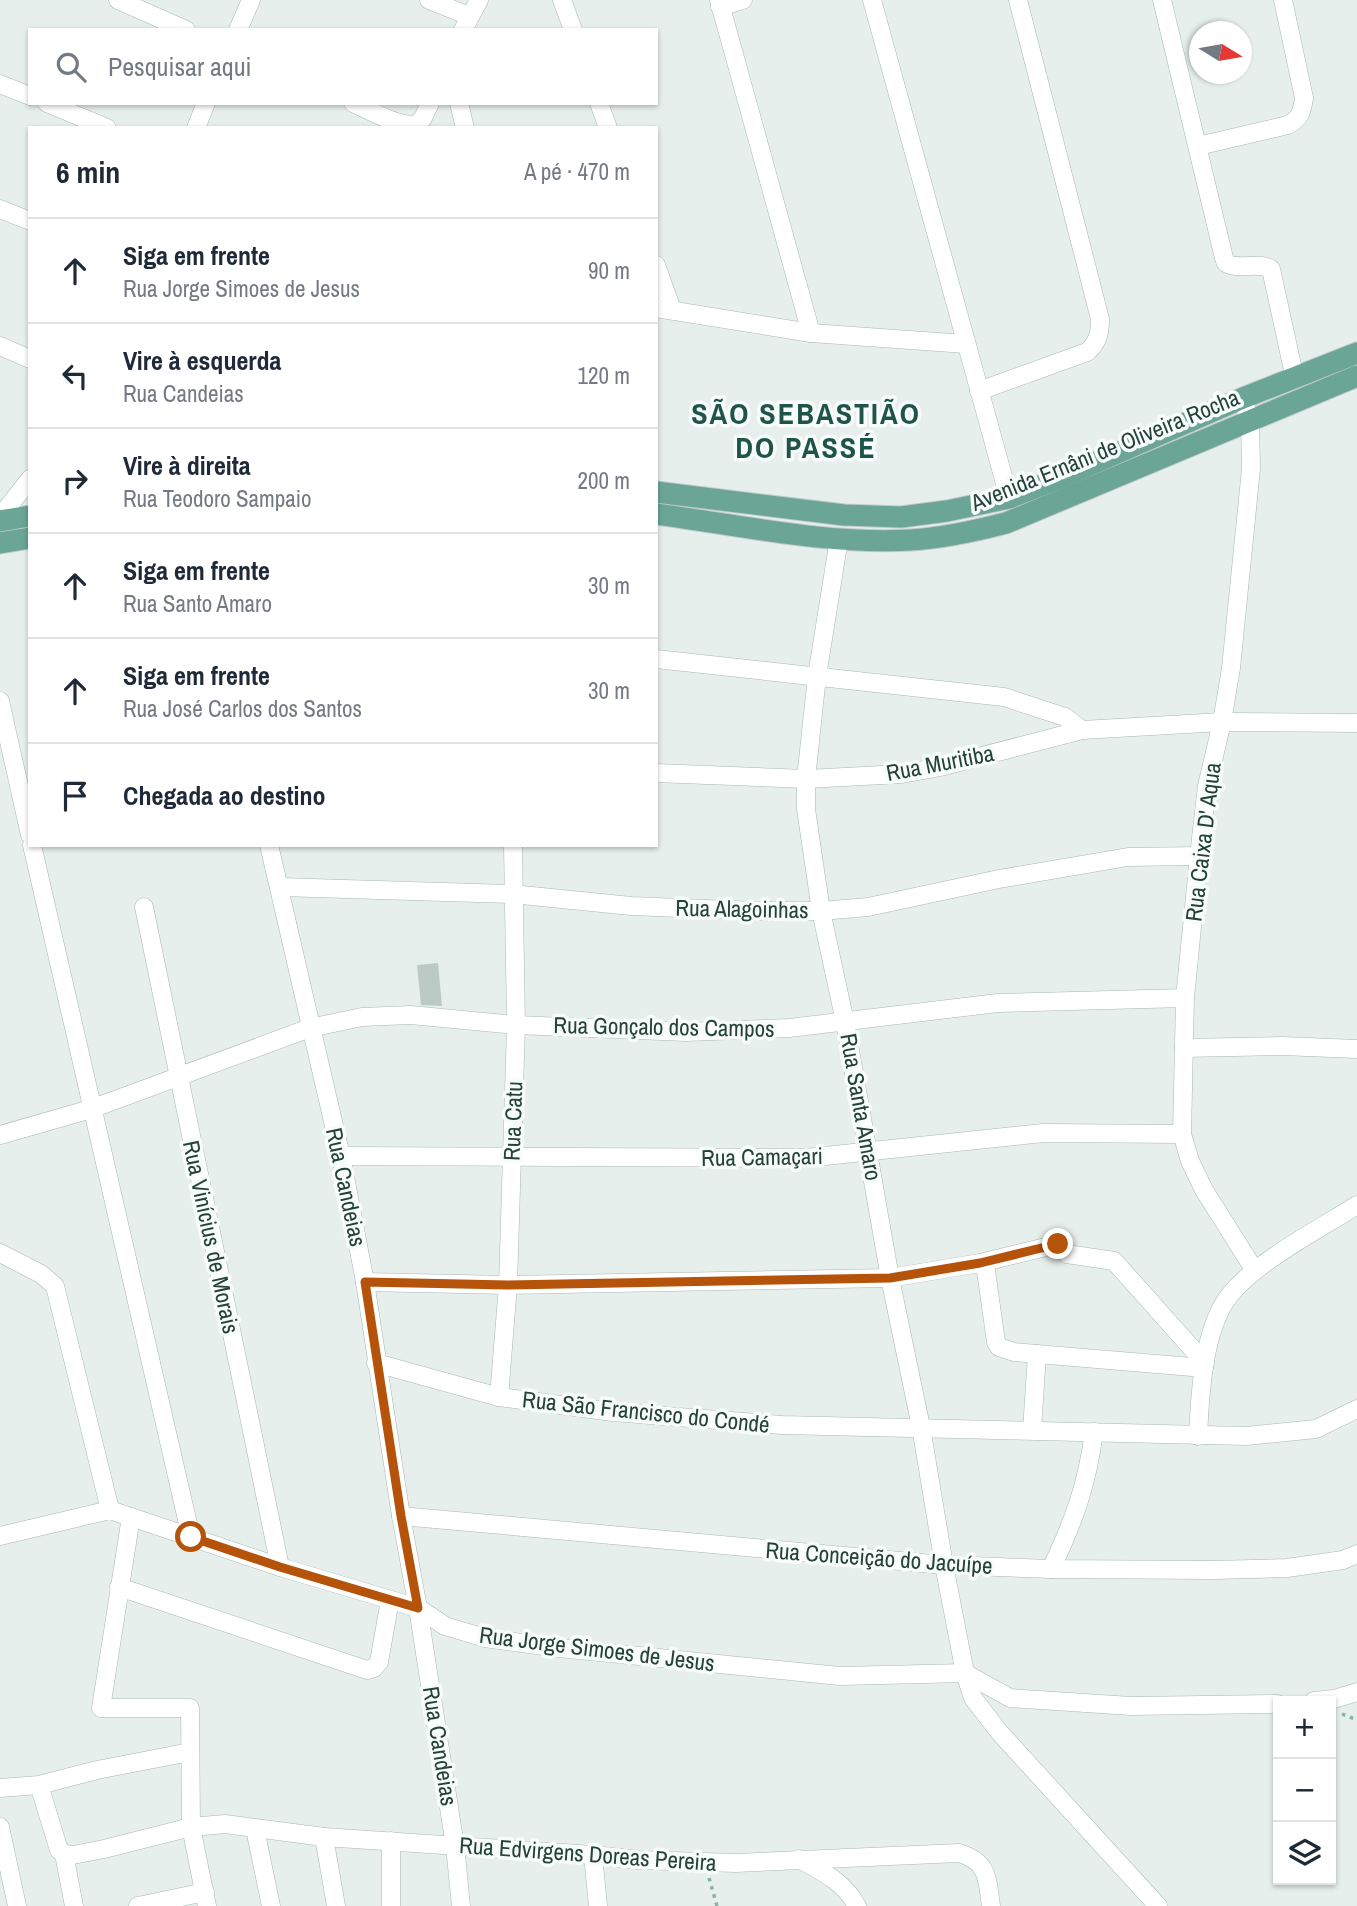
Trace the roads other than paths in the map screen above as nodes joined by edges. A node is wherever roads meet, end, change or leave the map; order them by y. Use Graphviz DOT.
graph roads {
  1 [pos="118,0"];
  2 [pos="251,0"];
  3 [pos="429,0"];
  4 [pos="479,0"];
  5 [pos="562,0"];
  6 [pos="743,0"];
  7 [pos="872,0"];
  8 [pos="1018,0"];
  9 [pos="1162,0"];
  10 [pos="1283,0"];
  11 [pos="720,3"];
  12 [pos="466,23"];
  13 [pos="181,28"];
  14 [pos="239,28"];
  15 [pos="572,28"];
  16 [pos="0,84"];
  17 [pos="28,95"];
  18 [pos="52,105"];
  19 [pos="205,105"];
  20 [pos="357,105"];
  21 [pos="459,105"];
  22 [pos="600,105"];
  23 [pos="427,111"];
  24 [pos="102,126"];
  25 [pos="197,126"];
  26 [pos="465,126"];
  27 [pos="607,126"];
  28 [pos="1198,146"];
  29 [pos="0,209"];
  30 [pos="28,220"];
  31 [pos="658,276"];
  32 [pos="664,309"];
  33 [pos="811,333"];
  34 [pos="966,344"];
  35 [pos="0,346"];
  36 [pos="1357,353"];
  37 [pos="28,358"];
  38 [pos="1357,376"];
  39 [pos="1295,379"];
  40 [pos="979,391"];
  41 [pos="1243,398"];
  42 [pos="1250,421"];
  43 [pos="28,482"];
  44 [pos="658,492"];
  45 [pos="1009,498"];
  46 [pos="658,514"];
  47 [pos="28,516"];
  48 [pos="0,519"];
  49 [pos="28,538"];
  50 [pos="839,539"];
  51 [pos="0,543"];
  52 [pos="658,659"];
  53 [pos="817,676"];
  54 [pos="0,701"];
  55 [pos="1222,722"];
  56 [pos="1357,723"];
  57 [pos="1082,730"];
  58 [pos="658,773"];
  59 [pos="806,779"];
  60 [pos="28,826"];
  61 [pos="32,847"];
  62 [pos="270,847"];
  63 [pos="513,847"];
  64 [pos="1199,856"];
  65 [pos="280,887"];
  66 [pos="512,894"];
  67 [pos="144,907"];
  68 [pos="821,911"];
  69 [pos="1185,998"];
  70 [pos="845,1022"];
  71 [pos="516,1025"];
  72 [pos="310,1028"];
  73 [pos="1184,1048"];
  74 [pos="1357,1049"];
  75 [pos="178,1076"];
  76 [pos="91,1109"];
  77 [pos="1182,1134"];
  78 [pos="0,1135"];
  79 [pos="870,1151"];
  80 [pos="341,1156"];
  81 [pos="512,1157"];
  82 [pos="1357,1205"];
  83 [pos="0,1253"];
  84 [pos="980,1263"];
  85 [pos="1255,1271"];
  86 [pos="890,1278"];
  87 [pos="365,1282"];
  88 [pos="508,1285"];
  89 [pos="1037,1354"];
  90 [pos="376,1363"];
  91 [pos="1205,1365"];
  92 [pos="499,1397"];
  93 [pos="1357,1409"];
  94 [pos="920,1427"];
  95 [pos="1032,1430"];
  96 [pos="1094,1432"];
  97 [pos="1198,1437"];
  98 [pos="110,1510"];
  99 [pos="401,1516"];
  100 [pos="131,1517"];
  101 [pos="0,1536"];
  102 [pos="191,1537"];
  103 [pos="1357,1554"];
  104 [pos="944,1565"];
  105 [pos="280,1567"];
  106 [pos="1051,1569"];
  107 [pos="119,1587"];
  108 [pos="390,1600"];
  109 [pos="418,1608"];
  110 [pos="965,1673"];
  111 [pos="1357,1692"];
  112 [pos="1336,1698"];
  113 [pos="1273,1704"];
  114 [pos="190,1752"];
  115 [pos="39,1785"];
  116 [pos="0,1788"];
  117 [pos="0,1827"];
  118 [pos="191,1827"];
  119 [pos="255,1829"];
  120 [pos="324,1837"];
  121 [pos="391,1841"];
  122 [pos="456,1846"];
  123 [pos="64,1854"];
  124 [pos="593,1855"];
  125 [pos="799,1859"];
  126 [pos="206,1899"];
  127 [pos="17,1906"];
  128 [pos="74,1906"];
  129 [pos="138,1906"];
  130 [pos="271,1906"];
  131 [pos="336,1906"];
  132 [pos="391,1906"];
  133 [pos="461,1906"];
  134 [pos="598,1906"];
  135 [pos="857,1906"];
  136 [pos="991,1906"];
  137 [pos="1158,1906"];
  1 -- 13 [label="street"];
  2 -- 14 [label="street"];
  3 -- 12 [label="street"];
  4 -- 12 [label="street"];
  5 -- 15 [label="street"];
  6 -- 11 [label="street"];
  7 -- 34 [label="street"];
  8 -- 40 [label="street"];
  9 -- 28 [label="street"];
  10 -- 28 [label="street"];
  11 -- 33 [label="street"];
  16 -- 17 [label="street"];
  18 -- 24 [label="street"];
  19 -- 25 [label="street"];
  20 -- 23 [label="street"];
  21 -- 26 [label="street"];
  22 -- 27 [label="street"];
  28 -- 39 [label="street"];
  29 -- 30 [label="street"];
  31 -- 32 [label="street"];
  32 -- 33 [label="street"];
  33 -- 34 [label="street"];
  34 -- 40 [label="street"];
  35 -- 37 [label="street"];
  36 -- 39 [label="main road, Avenida Ernâni de Oliveira Rocha"];
  38 -- 42 [label="main road, Avenida Ernâni de Oliveira Rocha"];
  39 -- 41 [label="main road, Avenida Ernâni de Oliveira Rocha"];
  40 -- 45 [label="street"];
  41 -- 42 [label="street, Rua Caixa D' Aqua"];
  41 -- 45 [label="main road, Avenida Ernâni de Oliveira Rocha"];
  42 -- 50 [label="main road, Avenida Ernâni de Oliveira Rocha"];
  42 -- 55 [label="street, Rua Caixa D' Aqua"];
  43 -- 48 [label="street"];
  44 -- 45 [label="main road, Avenida Ernâni de Oliveira Rocha"];
  46 -- 50 [label="main road, Avenida Ernâni de Oliveira Rocha"];
  47 -- 48 [label="main road"];
  49 -- 51 [label="main road"];
  50 -- 53 [label="street, Rua Santa Amaro"];
  52 -- 53 [label="street"];
  53 -- 57 [label="street"];
  53 -- 59 [label="street, Rua Santa Amaro"];
  54 -- 60 [label="street"];
  55 -- 56 [label="street, Rua Muritiba"];
  55 -- 57 [label="street, Rua Muritiba"];
  55 -- 64 [label="street, Rua Caixa D' Aqua"];
  57 -- 59 [label="street, Rua Muritiba"];
  58 -- 59 [label="street, Rua Muritiba"];
  59 -- 68 [label="street, Rua Santa Amaro"];
  61 -- 76 [label="street"];
  62 -- 65 [label="street, Rua Candeias"];
  63 -- 66 [label="street, Rua Catu"];
  64 -- 68 [label="street, Rua Alagoinhas"];
  64 -- 69 [label="street, Rua Caixa D' Aqua"];
  65 -- 66 [label="street, Rua Alagoinhas"];
  65 -- 72 [label="street, Rua Candeias"];
  66 -- 68 [label="street, Rua Alagoinhas"];
  66 -- 71 [label="street, Rua Catu"];
  67 -- 75 [label="street, Rua Vinícius de Morais"];
  68 -- 70 [label="street, Rua Santa Amaro"];
  69 -- 70 [label="street, Rua Gonçalo dos Campos"];
  69 -- 73 [label="street, Rua Caixa D' Aqua"];
  70 -- 71 [label="street, Rua Gonçalo dos Campos"];
  70 -- 79 [label="street, Rua Santa Amaro"];
  71 -- 72 [label="street, Rua Gonçalo dos Campos"];
  71 -- 81 [label="street, Rua Catu"];
  72 -- 75 [label="street, Rua Gonçalo dos Campos"];
  72 -- 80 [label="street, Rua Candeias"];
  73 -- 74 [label="street"];
  73 -- 77 [label="street, Rua Caixa D' Aqua"];
  75 -- 76 [label="street, Rua Gonçalo dos Campos"];
  75 -- 105 [label="street, Rua Vinícius de Morais"];
  76 -- 78 [label="street, Rua Gonçalo dos Campos"];
  76 -- 102 [label="street"];
  77 -- 79 [label="street, Rua Camaçari"];
  77 -- 85 [label="street, Rua Caixa D' Aqua"];
  79 -- 81 [label="street, Rua Camaçari"];
  79 -- 86 [label="street, Rua Santa Amaro"];
  80 -- 81 [label="street, Rua Camaçari"];
  80 -- 87 [label="street, Rua Candeias"];
  81 -- 88 [label="street, Rua Catu"];
  82 -- 85 [label="street"];
  83 -- 98 [label="street"];
  84 -- 86 [label="street"];
  84 -- 89 [label="street"];
  84 -- 91 [label="street"];
  85 -- 91 [label="street"];
  86 -- 88 [label="street"];
  86 -- 94 [label="street, Rua Santa Amaro"];
  87 -- 88 [label="street"];
  87 -- 90 [label="street, Rua Candeias"];
  88 -- 92 [label="street, Rua Catu"];
  89 -- 91 [label="street"];
  89 -- 95 [label="street"];
  90 -- 92 [label="street, Rua São Francisco do Condé"];
  90 -- 99 [label="street, Rua Candeias"];
  91 -- 97 [label="street"];
  92 -- 94 [label="street, Rua São Francisco do Condé"];
  93 -- 97 [label="street, Rua São Francisco do Condé"];
  94 -- 95 [label="street, Rua São Francisco do Condé"];
  94 -- 104 [label="street, Rua Santa Amaro"];
  95 -- 96 [label="street, Rua São Francisco do Condé"];
  96 -- 97 [label="street, Rua São Francisco do Condé"];
  96 -- 106 [label="street"];
  98 -- 100 [label="street, Rua Jorge Simoes de Jesus"];
  98 -- 101 [label="street"];
  99 -- 104 [label="street, Rua Conceição do Jacuípe"];
  99 -- 109 [label="street, Rua Candeias"];
  100 -- 102 [label="street, Rua Jorge Simoes de Jesus"];
  100 -- 107 [label="street"];
  102 -- 105 [label="street, Rua Jorge Simoes de Jesus"];
  103 -- 106 [label="street, Rua Conceição do Jacuípe"];
  104 -- 106 [label="street, Rua Conceição do Jacuípe"];
  104 -- 110 [label="street, Rua Santa Amaro"];
  105 -- 108 [label="street, Rua Jorge Simoes de Jesus"];
  107 -- 108 [label="street"];
  107 -- 114 [label="street"];
  108 -- 109 [label="street, Rua Jorge Simoes de Jesus"];
  109 -- 110 [label="street, Rua Jorge Simoes de Jesus"];
  109 -- 122 [label="street, Rua Candeias"];
  110 -- 113 [label="street"];
  110 -- 137 [label="street, Rua Santa Amaro"];
  111 -- 112 [label="street"];
  114 -- 115 [label="street"];
  114 -- 118 [label="street"];
  115 -- 116 [label="street"];
  115 -- 123 [label="street"];
  117 -- 127 [label="street"];
  118 -- 119 [label="street, Rua Edvirgens Doreas Pereira"];
  118 -- 123 [label="street, Rua Edvirgens Doreas Pereira"];
  118 -- 126 [label="street"];
  119 -- 120 [label="street, Rua Edvirgens Doreas Pereira"];
  119 -- 130 [label="street"];
  120 -- 121 [label="street, Rua Edvirgens Doreas Pereira"];
  120 -- 131 [label="street"];
  121 -- 122 [label="street, Rua Edvirgens Doreas Pereira"];
  121 -- 132 [label="street"];
  122 -- 124 [label="street, Rua Edvirgens Doreas Pereira"];
  122 -- 133 [label="street, Rua Candeias"];
  123 -- 128 [label="street"];
  124 -- 125 [label="street, Rua Edvirgens Doreas Pereira"];
  124 -- 134 [label="street"];
  125 -- 135 [label="street"];
  125 -- 136 [label="street, Rua Edvirgens Doreas Pereira"];
  126 -- 129 [label="street"];
}
